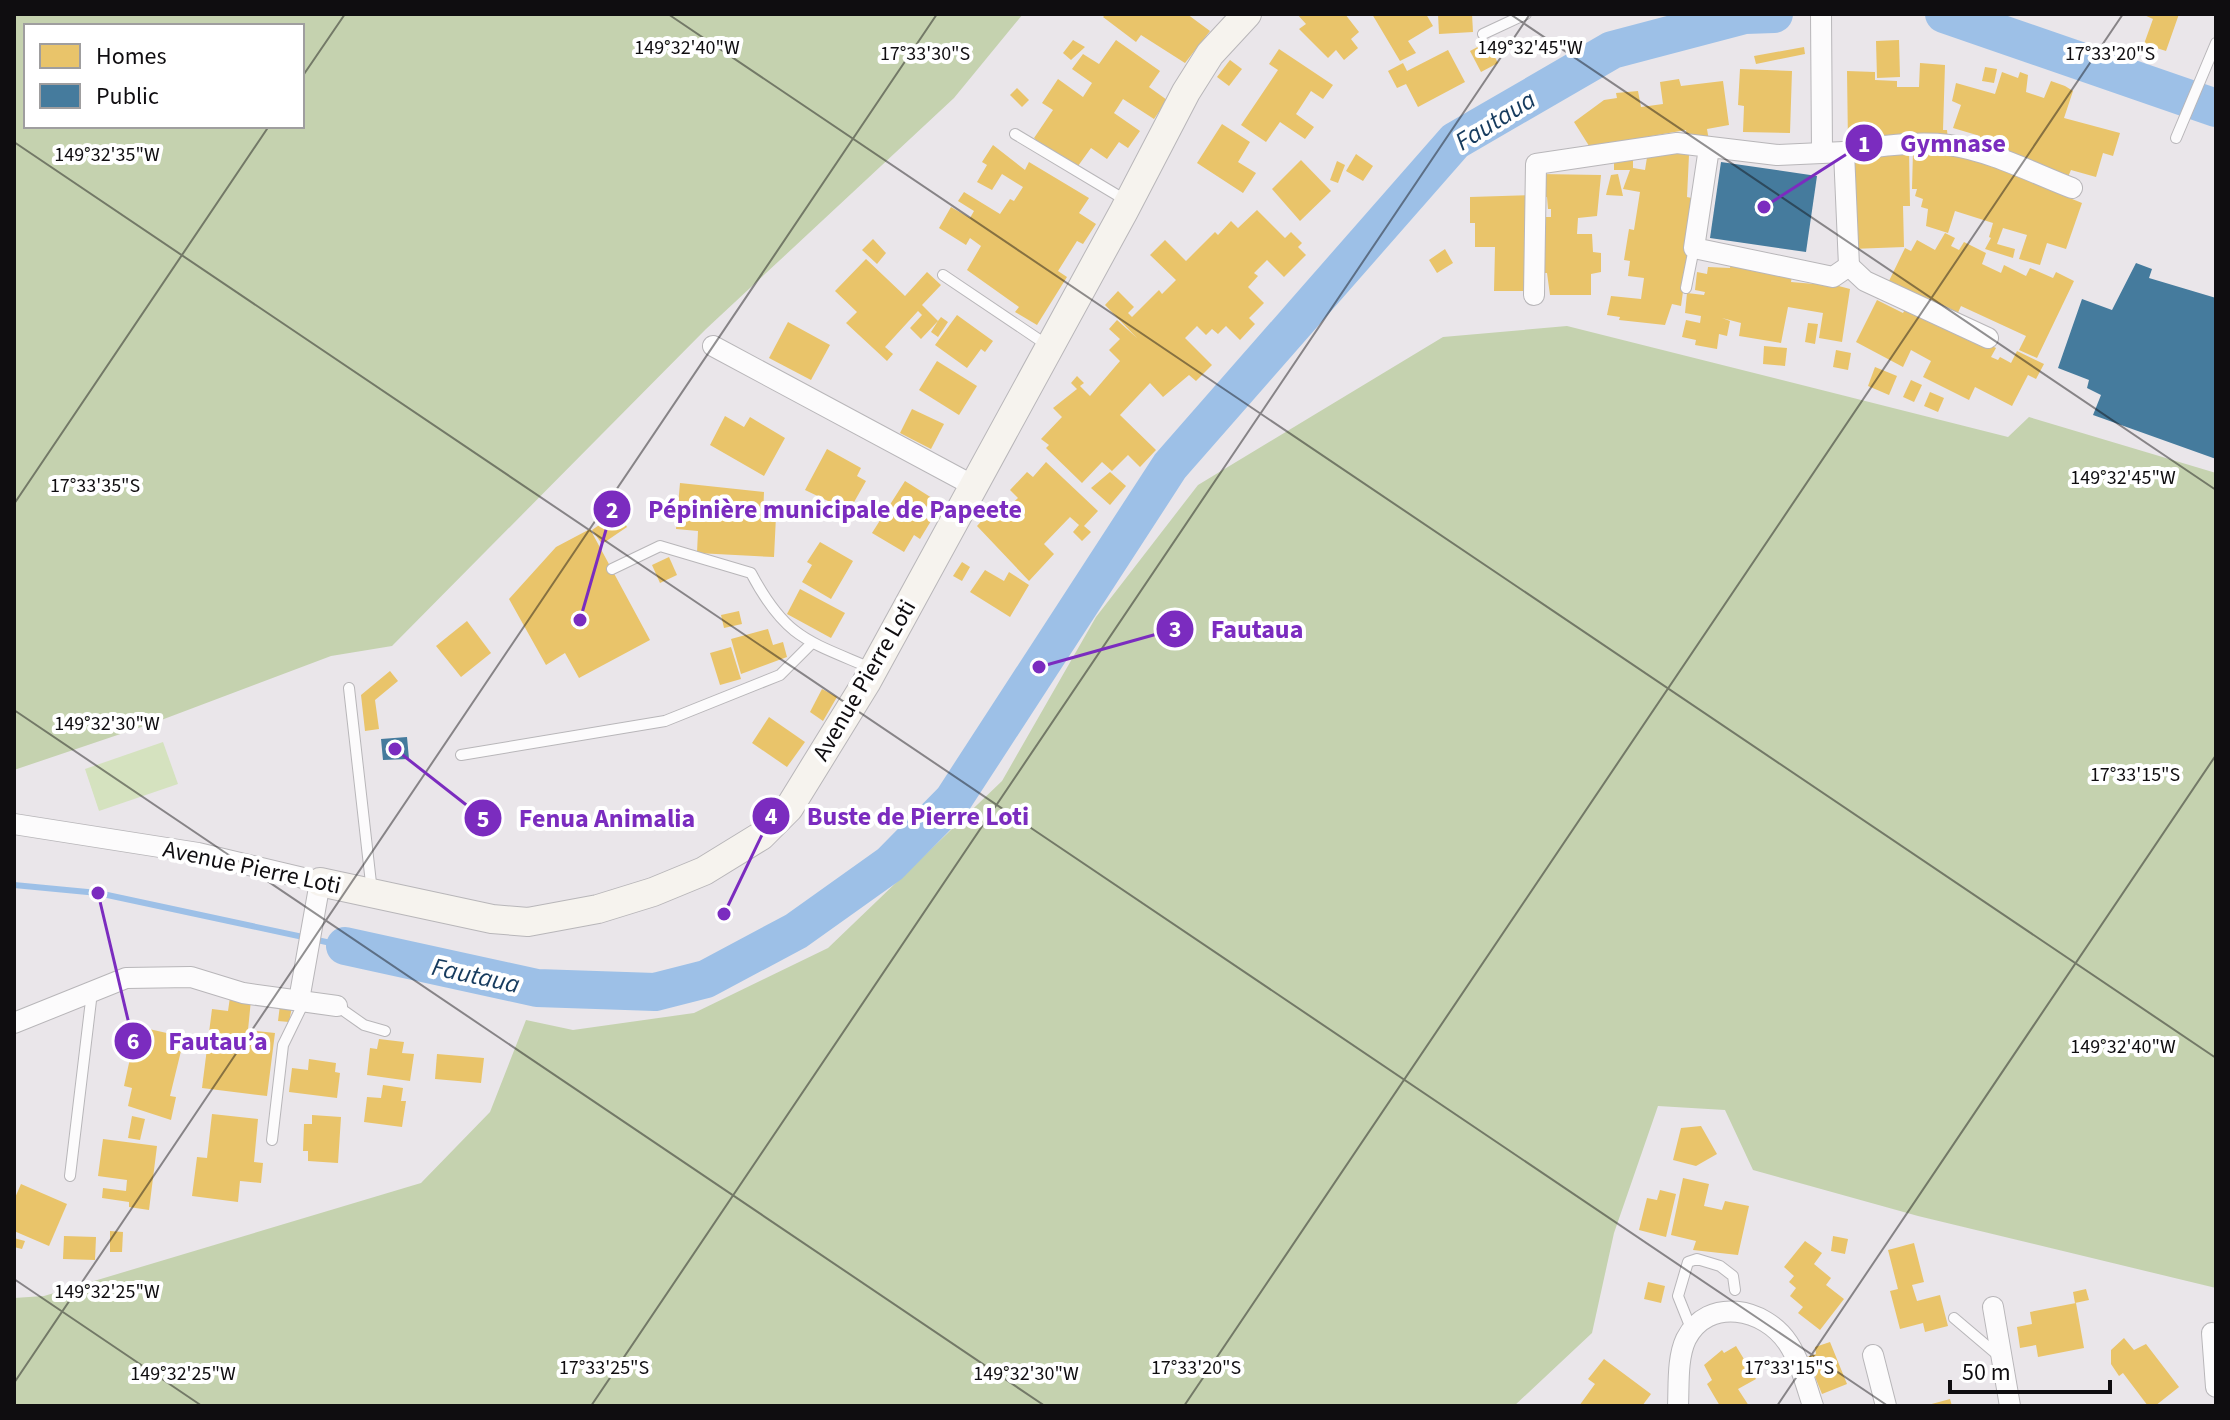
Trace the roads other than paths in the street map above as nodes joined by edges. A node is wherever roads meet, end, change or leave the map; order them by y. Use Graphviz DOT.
graph roads {
  1 [pos="1247,14"];
  2 [pos="1526,14"];
  3 [pos="1821,14"];
  4 [pos="1483,34"];
  5 [pos="2216,43"];
  6 [pos="1015,134"];
  7 [pos="2176,138"];
  8 [pos="1709,148"];
  9 [pos="1822,152"];
  10 [pos="1844,152"];
  11 [pos="2072,188"];
  12 [pos="1129,202"];
  13 [pos="1694,248"];
  14 [pos="1849,266"];
  15 [pos="943,275"];
  16 [pos="1686,288"];
  17 [pos="1534,295"];
  18 [pos="1988,338"];
  19 [pos="713,346"];
  20 [pos="1049,346"];
  21 [pos="972,485"];
  22 [pos="612,569"];
  23 [pos="812,643"];
  24 [pos="873,669"];
  25 [pos="349,688"];
  26 [pos="461,755"];
  27 [pos="14,824"];
  28 [pos="320,882"];
  29 [pos="372,894"];
  30 [pos="92,990"];
  31 [pos="302,1000"];
  32 [pos="337,1006"];
  33 [pos="14,1023"];
  34 [pos="385,1031"];
  35 [pos="272,1140"];
  36 [pos="70,1176"];
  37 [pos="1735,1290"];
  38 [pos="1993,1307"];
  39 [pos="1954,1318"];
  40 [pos="1692,1331"];
  41 [pos="2212,1333"];
  42 [pos="1873,1355"];
  43 [pos="2002,1358"];
  44 [pos="2216,1387"];
  45 [pos="1678,1406"];
  46 [pos="1813,1406"];
  47 [pos="1886,1406"];
  48 [pos="2010,1406"];
  1 -- 12 [label="main road, Avenue Pierre Loti"];
  2 -- 4 [label="lane"];
  3 -- 9 [label="street"];
  5 -- 7 [label="lane"];
  6 -- 12 [label="lane"];
  8 -- 9 [label="street"];
  8 -- 13 [label="street"];
  8 -- 17 [label="street"];
  9 -- 10 [label="street"];
  10 -- 11 [label="street"];
  10 -- 14 [label="street"];
  12 -- 20 [label="main road, Avenue Pierre Loti"];
  13 -- 14 [label="street"];
  13 -- 16 [label="lane"];
  14 -- 18 [label="street"];
  15 -- 20 [label="lane"];
  19 -- 21 [label="street"];
  20 -- 21 [label="main road, Avenue Pierre Loti"];
  21 -- 24 [label="main road, Avenue Pierre Loti"];
  22 -- 23 [label="lane"];
  23 -- 24 [label="lane"];
  23 -- 26 [label="lane"];
  24 -- 29 [label="main road, Avenue Pierre Loti"];
  25 -- 29 [label="lane"];
  27 -- 28 [label="street, Avenue Pierre Loti"];
  28 -- 29 [label="main road, Avenue Pierre Loti"];
  28 -- 31 [label="street"];
  30 -- 31 [label="street"];
  30 -- 33 [label="street"];
  30 -- 36 [label="lane"];
  31 -- 32 [label="street"];
  31 -- 35 [label="lane"];
  32 -- 34 [label="lane"];
  37 -- 40 [label="lane"];
  38 -- 43 [label="street"];
  39 -- 43 [label="lane"];
  40 -- 45 [label="street"];
  40 -- 46 [label="street"];
  41 -- 44 [label="street"];
  42 -- 47 [label="street"];
  43 -- 48 [label="street"];
}
